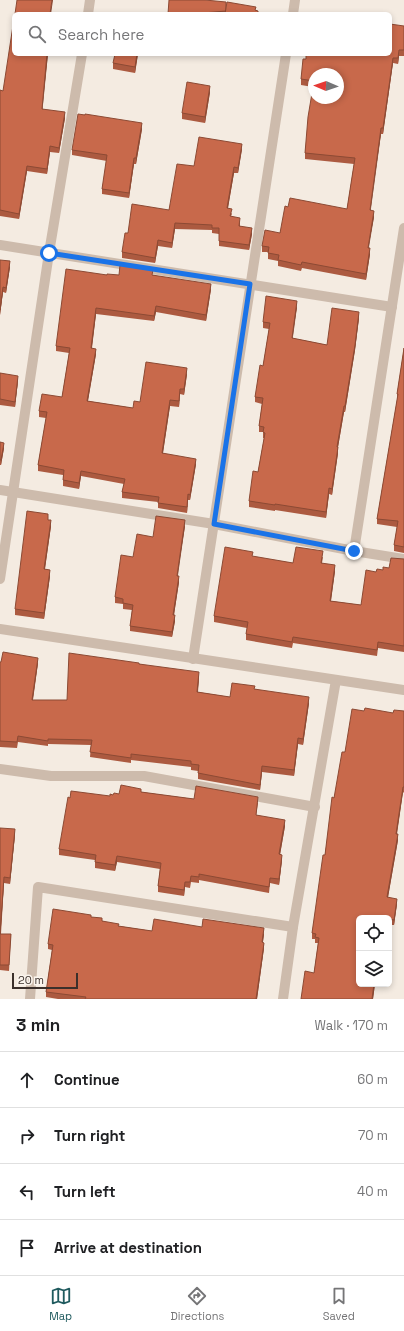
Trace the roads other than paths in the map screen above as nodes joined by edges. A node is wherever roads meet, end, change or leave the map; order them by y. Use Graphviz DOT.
graph roads {
  1 [pos="90,0"];
  2 [pos="295,0"];
  3 [pos="88,12"];
  4 [pos="293,12"];
  5 [pos="82,56"];
  6 [pos="286,56"];
  7 [pos="404,228"];
  8 [pos="0,246"];
  9 [pos="49,253"];
  10 [pos="250,284"];
  11 [pos="392,306"];
  12 [pos="0,490"];
  13 [pos="13,492"];
  14 [pos="214,524"];
  15 [pos="354,551"];
  16 [pos="404,559"];
  17 [pos="0,579"];
  18 [pos="0,629"];
  19 [pos="193,659"];
  20 [pos="336,680"];
  21 [pos="404,690"];
  22 [pos="0,769"];
  23 [pos="315,807"];
  24 [pos="293,927"];
  25 [pos="30,999"];
  26 [pos="283,999"];
  1 -- 3 [label="street"];
  2 -- 4 [label="street"];
  5 -- 9 [label="street"];
  6 -- 10 [label="street"];
  7 -- 11 [label="street"];
  8 -- 9 [label="street"];
  9 -- 10 [label="street"];
  9 -- 13 [label="street"];
  10 -- 11 [label="street"];
  10 -- 14 [label="street"];
  11 -- 15 [label="street"];
  12 -- 13 [label="street"];
  13 -- 14 [label="street"];
  13 -- 17 [label="street"];
  14 -- 15 [label="street"];
  14 -- 19 [label="street"];
  15 -- 16 [label="street"];
  18 -- 19 [label="street"];
  19 -- 20 [label="street"];
  20 -- 21 [label="street"];
  20 -- 23 [label="street"];
  22 -- 23 [label="street"];
  23 -- 24 [label="street"];
  24 -- 25 [label="street"];
  24 -- 26 [label="street"];
}
